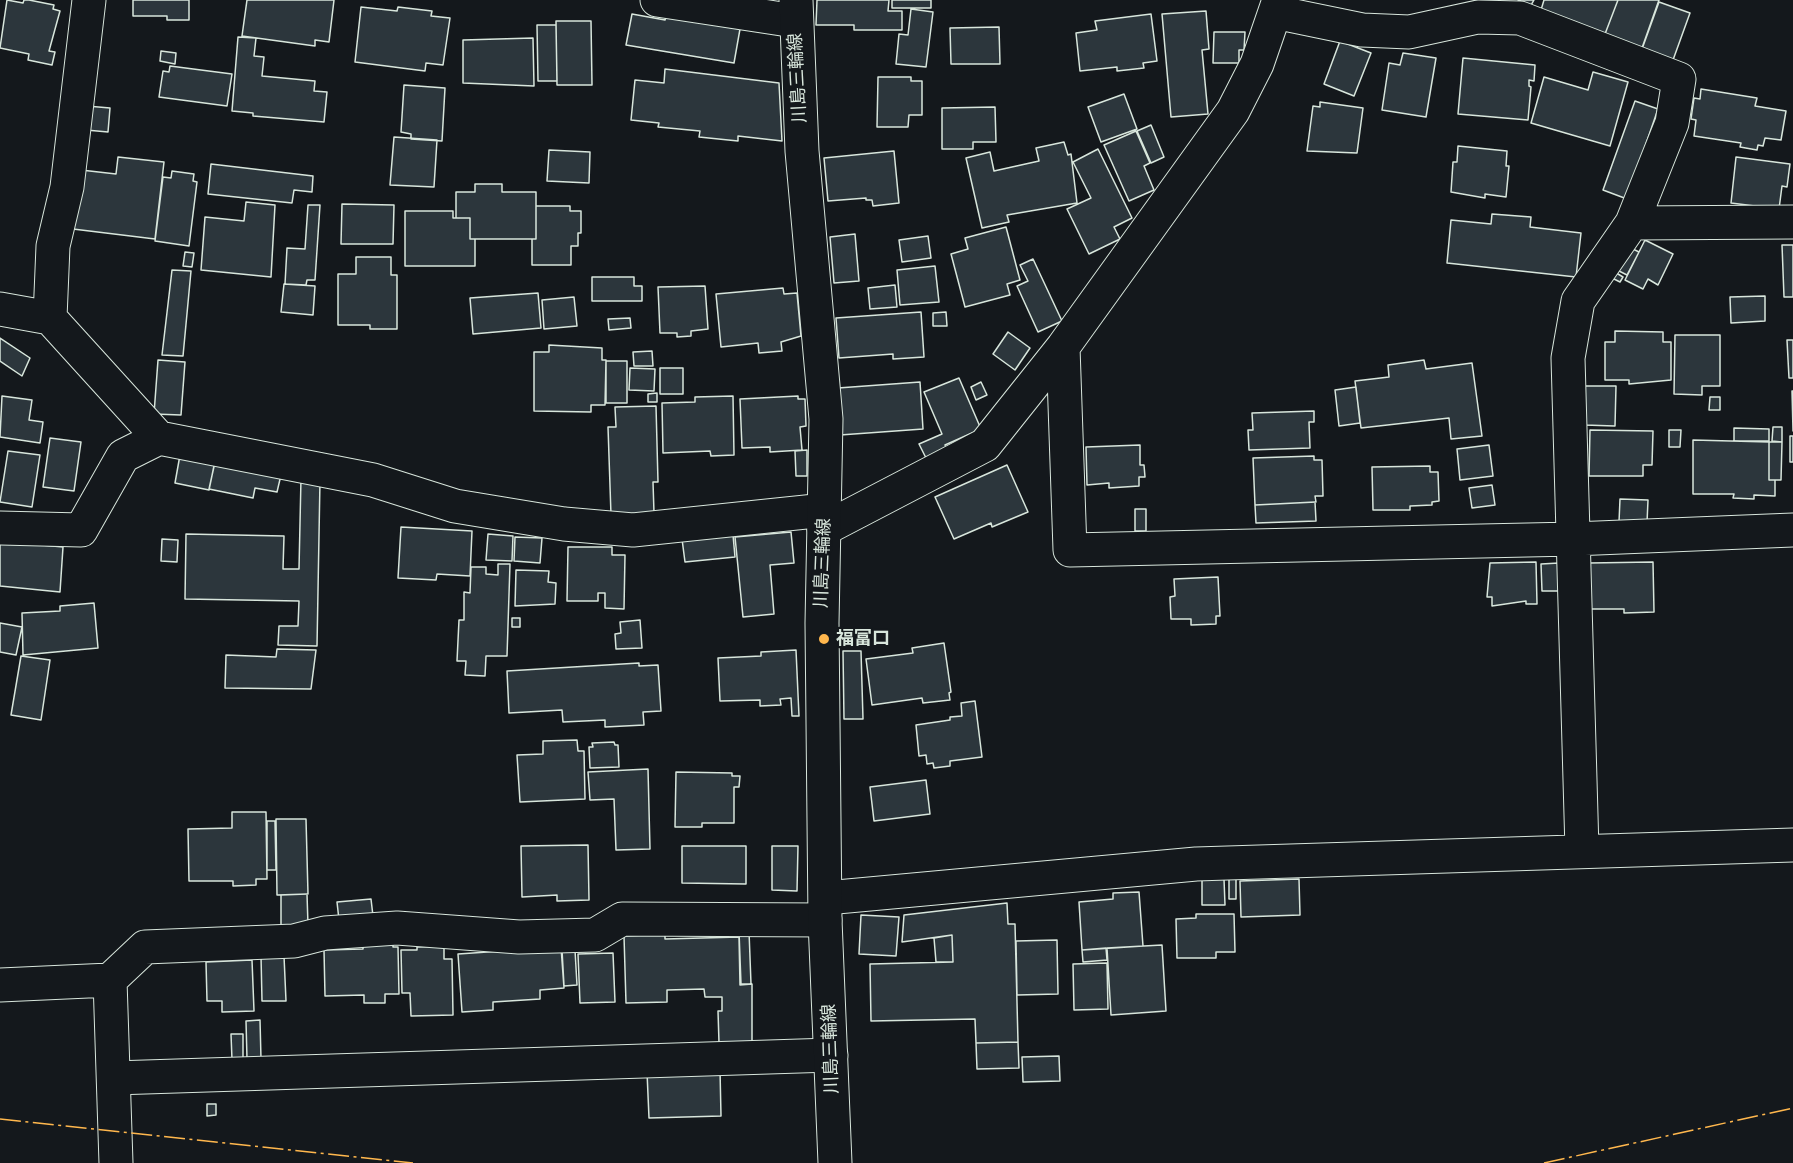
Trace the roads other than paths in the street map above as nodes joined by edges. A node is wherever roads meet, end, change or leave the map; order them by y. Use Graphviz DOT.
graph roads {
  1 [pos="88,0"];
  2 [pos="657,0"];
  3 [pos="1277,6"];
  4 [pos="796,10"];
  5 [pos="1793,222"];
  6 [pos="1632,223"];
  7 [pos="0,309"];
  8 [pos="50,318"];
  9 [pos="1063,346"];
  10 [pos="159,438"];
  11 [pos="824,520"];
  12 [pos="0,528"];
  13 [pos="1793,530"];
  14 [pos="1573,539"];
  15 [pos="1793,845"];
  16 [pos="1582,850"];
  17 [pos="826,909"];
  18 [pos="110,980"];
  19 [pos="0,985"];
  20 [pos="831,1055"];
  21 [pos="114,1078"];
  22 [pos="116,1163"];
  23 [pos="835,1163"];
  1 -- 8 [label="street"];
  2 -- 4 [label="street"];
  3 -- 6 [label="street"];
  3 -- 9 [label="street"];
  4 -- 11 [label="street, 川島三輪線"];
  5 -- 6 [label="street"];
  6 -- 14 [label="street"];
  7 -- 8 [label="street"];
  8 -- 10 [label="street"];
  9 -- 11 [label="street"];
  9 -- 14 [label="street"];
  10 -- 11 [label="street"];
  10 -- 12 [label="street"];
  11 -- 17 [label="street, 川島三輪線"];
  13 -- 14 [label="street"];
  14 -- 16 [label="street"];
  15 -- 16 [label="street"];
  16 -- 17 [label="street"];
  17 -- 18 [label="street"];
  17 -- 20 [label="street, 川島三輪線"];
  18 -- 19 [label="street"];
  18 -- 21 [label="street"];
  20 -- 21 [label="street"];
  20 -- 23 [label="street, 川島三輪線"];
  21 -- 22 [label="street"];
}
